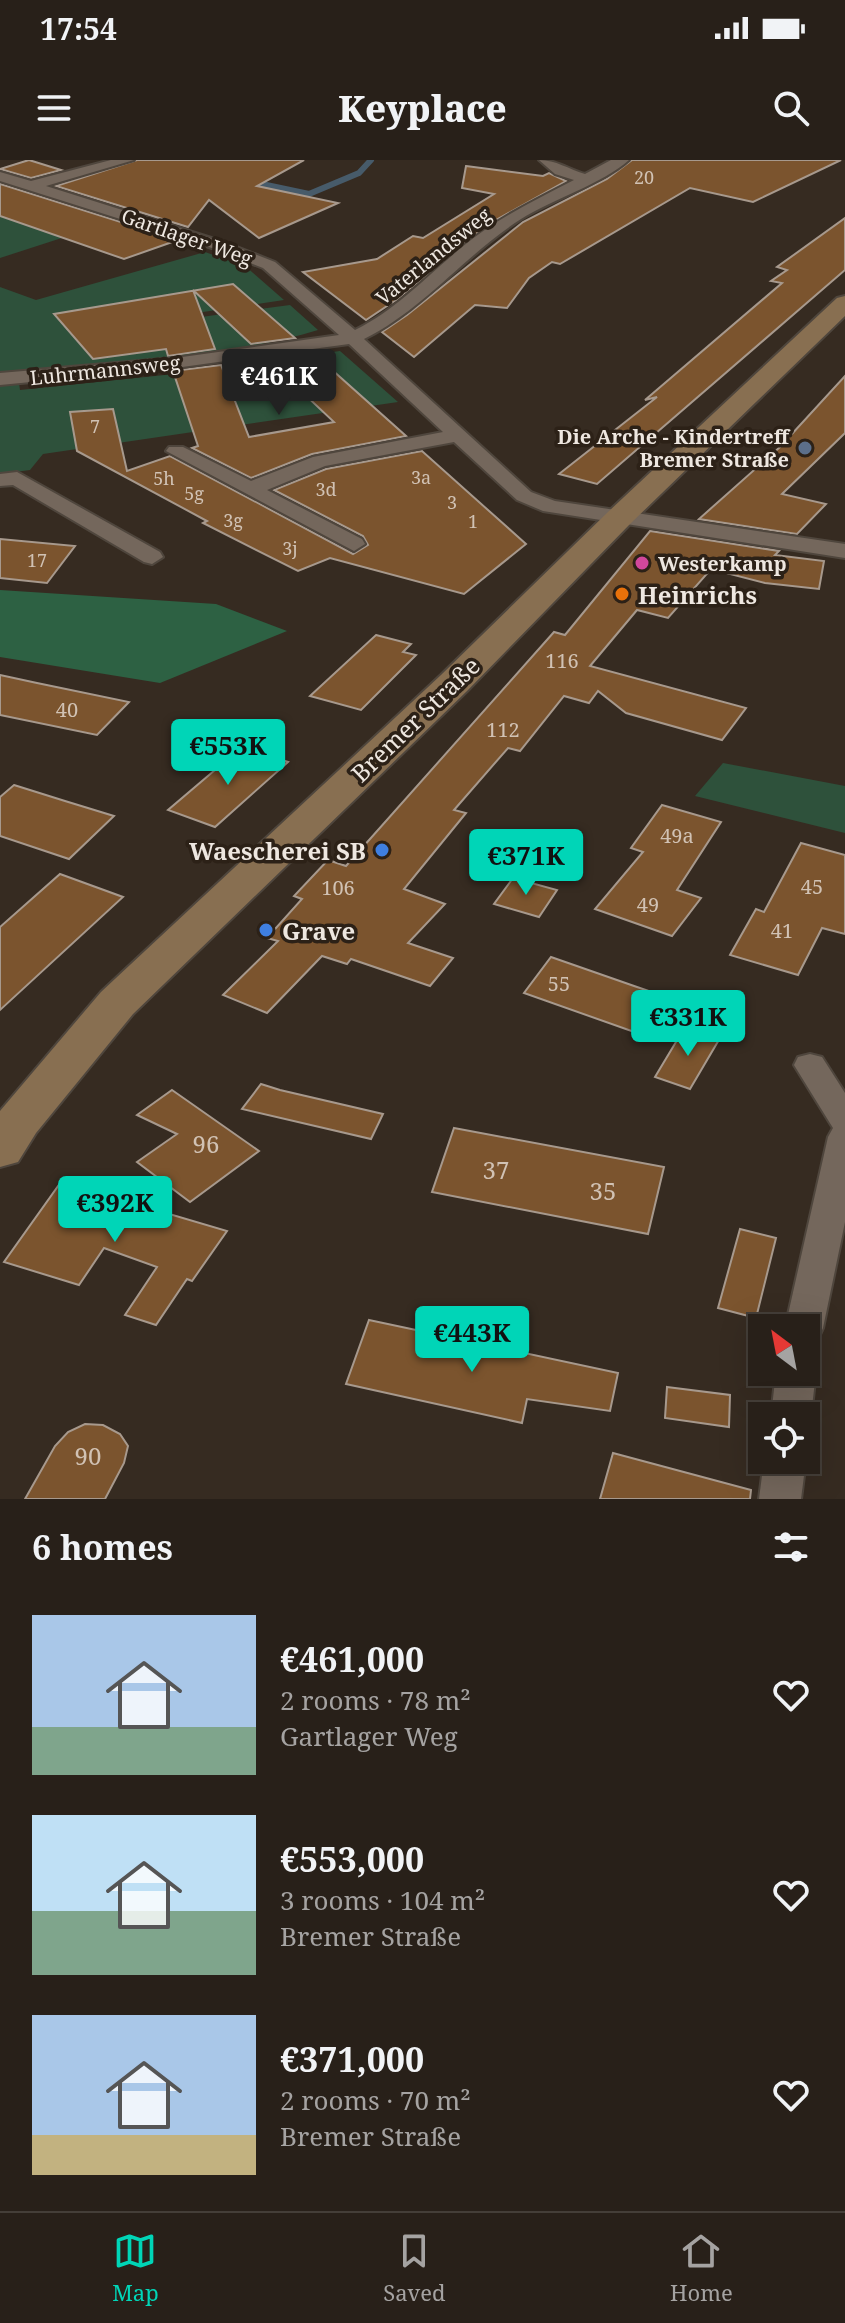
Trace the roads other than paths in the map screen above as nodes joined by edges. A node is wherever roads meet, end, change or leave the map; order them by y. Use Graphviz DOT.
graph roads {
  1 [pos="127,160"];
  2 [pos="546,160"];
  3 [pos="622,160"];
  4 [pos="0,176"];
  5 [pos="583,178"];
  6 [pos="32,185"];
  7 [pos="845,303"];
  8 [pos="353,338"];
  9 [pos="0,379"];
  10 [pos="458,435"];
  11 [pos="176,451"];
  12 [pos="0,480"];
  13 [pos="250,489"];
  14 [pos="619,518"];
  15 [pos="354,544"];
  16 [pos="845,551"];
  17 [pos="152,557"];
  18 [pos="810,1065"];
  19 [pos="845,1120"];
  20 [pos="845,1137"];
  21 [pos="0,1149"];
  22 [pos="807,1314"];
  23 [pos="783,1474"];
  24 [pos="780,1499"];
  1 -- 6 [label="street"];
  2 -- 5 [label="street"];
  3 -- 5 [label="street, Vaterlandsweg"];
  4 -- 6 [label="street, Gartlager Weg"];
  5 -- 8 [label="street, Vaterlandsweg"];
  6 -- 8 [label="street, Gartlager Weg"];
  7 -- 14 [label="main road, Bremer Straße"];
  8 -- 9 [label="street, Luhrmannsweg"];
  8 -- 10 [label="street, Gartlager Weg"];
  10 -- 13 [label="street"];
  10 -- 14 [label="street, Gartlager Weg"];
  11 -- 13 [label="street"];
  12 -- 17 [label="street"];
  13 -- 15 [label="street"];
  14 -- 16 [label="street, Gartlager Weg"];
  14 -- 21 [label="main road, Bremer Straße"];
  18 -- 19 [label="street"];
  20 -- 22 [label="street"];
  23 -- 24 [label="street"];
}
